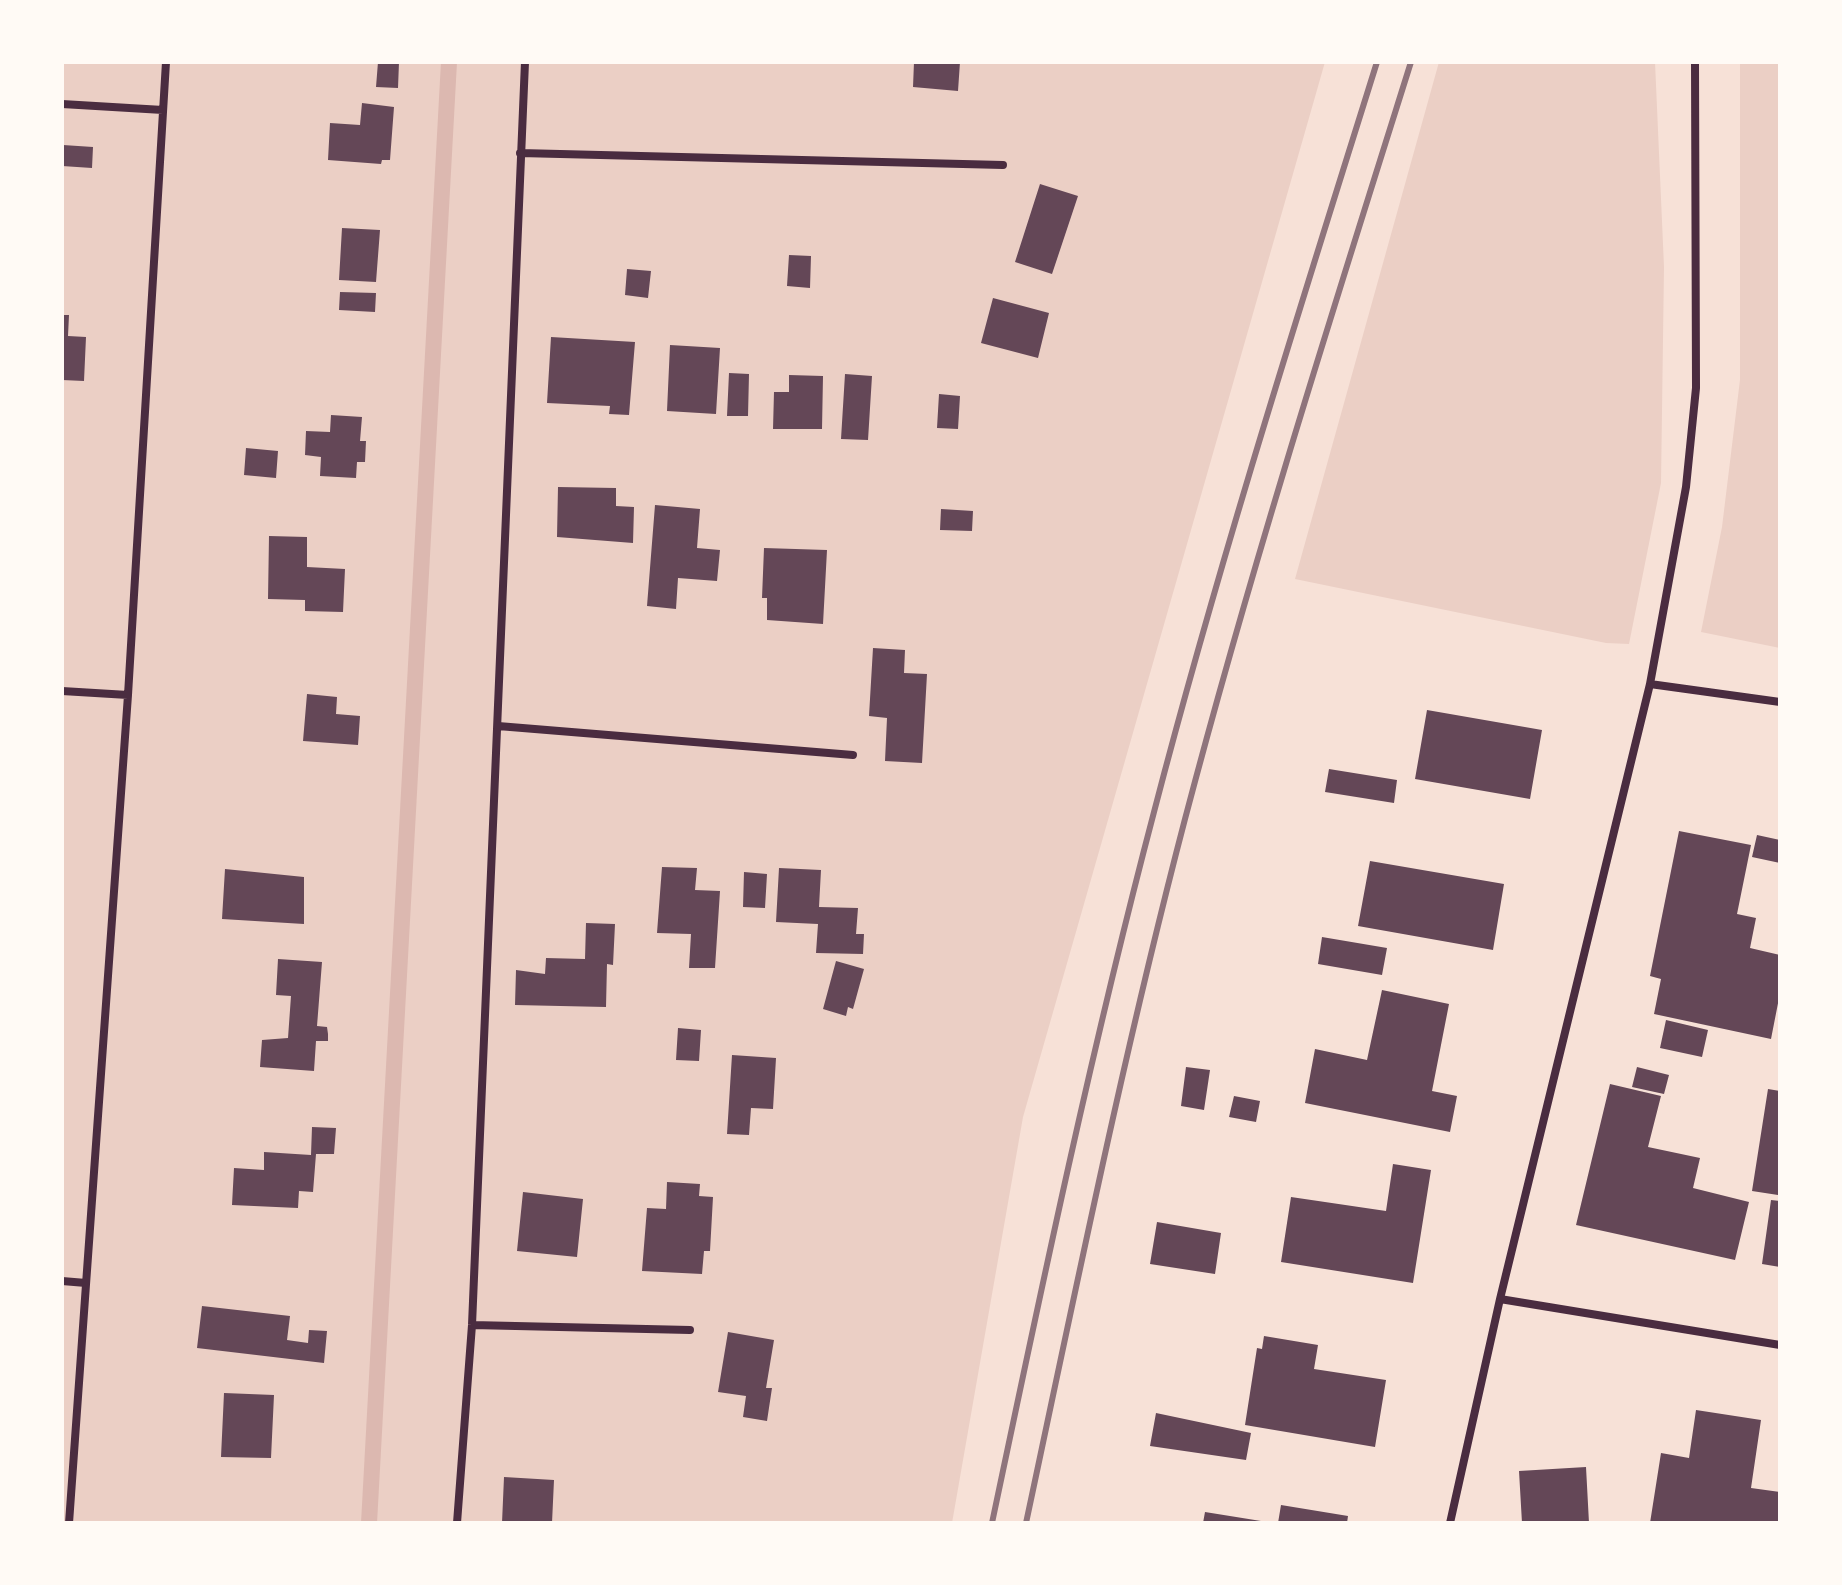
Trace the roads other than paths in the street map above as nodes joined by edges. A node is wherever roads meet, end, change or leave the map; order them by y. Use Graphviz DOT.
graph roads {
  1 [pos="166,62"];
  2 [pos="525,62"];
  3 [pos="1695,62"];
  4 [pos="62,104"];
  5 [pos="163,110"];
  6 [pos="520,153"];
  7 [pos="1003,165"];
  8 [pos="1650,684"];
  9 [pos="62,691"];
  10 [pos="128,695"];
  11 [pos="1780,702"];
  12 [pos="498,726"];
  13 [pos="853,755"];
  14 [pos="62,1281"];
  15 [pos="86,1283"];
  16 [pos="1500,1299"];
  17 [pos="472,1325"];
  18 [pos="690,1330"];
  19 [pos="1780,1345"];
  20 [pos="69,1523"];
  21 [pos="457,1523"];
  22 [pos="1450,1523"];
  1 -- 5 [label="street"];
  2 -- 6 [label="street"];
  3 -- 8 [label="street"];
  4 -- 5 [label="street"];
  5 -- 10 [label="street"];
  6 -- 7 [label="street"];
  6 -- 12 [label="street"];
  8 -- 11 [label="street"];
  8 -- 16 [label="street"];
  9 -- 10 [label="street"];
  10 -- 15 [label="street"];
  12 -- 13 [label="street"];
  12 -- 17 [label="street"];
  14 -- 15 [label="street"];
  15 -- 20 [label="street"];
  16 -- 19 [label="street"];
  16 -- 22 [label="street"];
  17 -- 18 [label="street"];
  17 -- 21 [label="street"];
}
